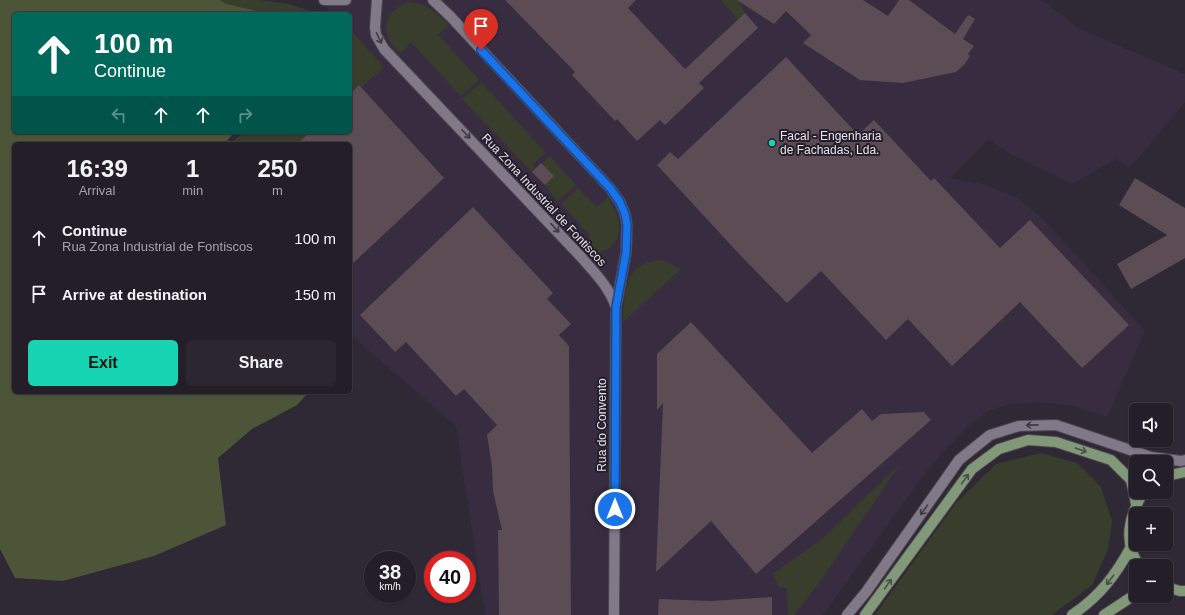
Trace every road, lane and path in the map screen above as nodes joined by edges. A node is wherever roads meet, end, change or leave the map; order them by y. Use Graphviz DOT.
graph roads {
  1 [pos="324,0"];
  2 [pos="346,0"];
  3 [pos="378,0"];
  4 [pos="433,0"];
  5 [pos="616,307"];
  6 [pos="1124,447"];
  7 [pos="1134,455"];
  8 [pos="1185,460"];
  9 [pos="1185,472"];
  10 [pos="1173,474"];
  11 [pos="1139,499"];
  12 [pos="1136,504"];
  13 [pos="1135,507"];
  14 [pos="1129,551"];
  15 [pos="1173,589"];
  16 [pos="1185,591"];
  17 [pos="1129,599"];
  18 [pos="614,615"];
  19 [pos="847,615"];
  20 [pos="865,615"];
  21 [pos="1072,615"];
  22 [pos="1104,615"];
  1 -- 2 [label="street"];
  3 -- 5 [label="street, Rua Zona Industrial de Fontiscos, one-way"];
  4 -- 5 [label="street, Rua Zona Industrial de Fontiscos"];
  5 -- 18 [label="street, Rua do Convento"];
  6 -- 7 [label="street"];
  6 -- 8 [label="street"];
  6 -- 19 [label="street, one-way"];
  9 -- 10 [label="main road"];
  11 -- 12 [label="main road"];
  12 -- 13 [label="main road"];
  20 -- 12 [label="main road, one-way"];
  14 -- 21 [label="main road, one-way"];
  15 -- 16 [label="main road"];
  17 -- 22 [label="main road"];
}
